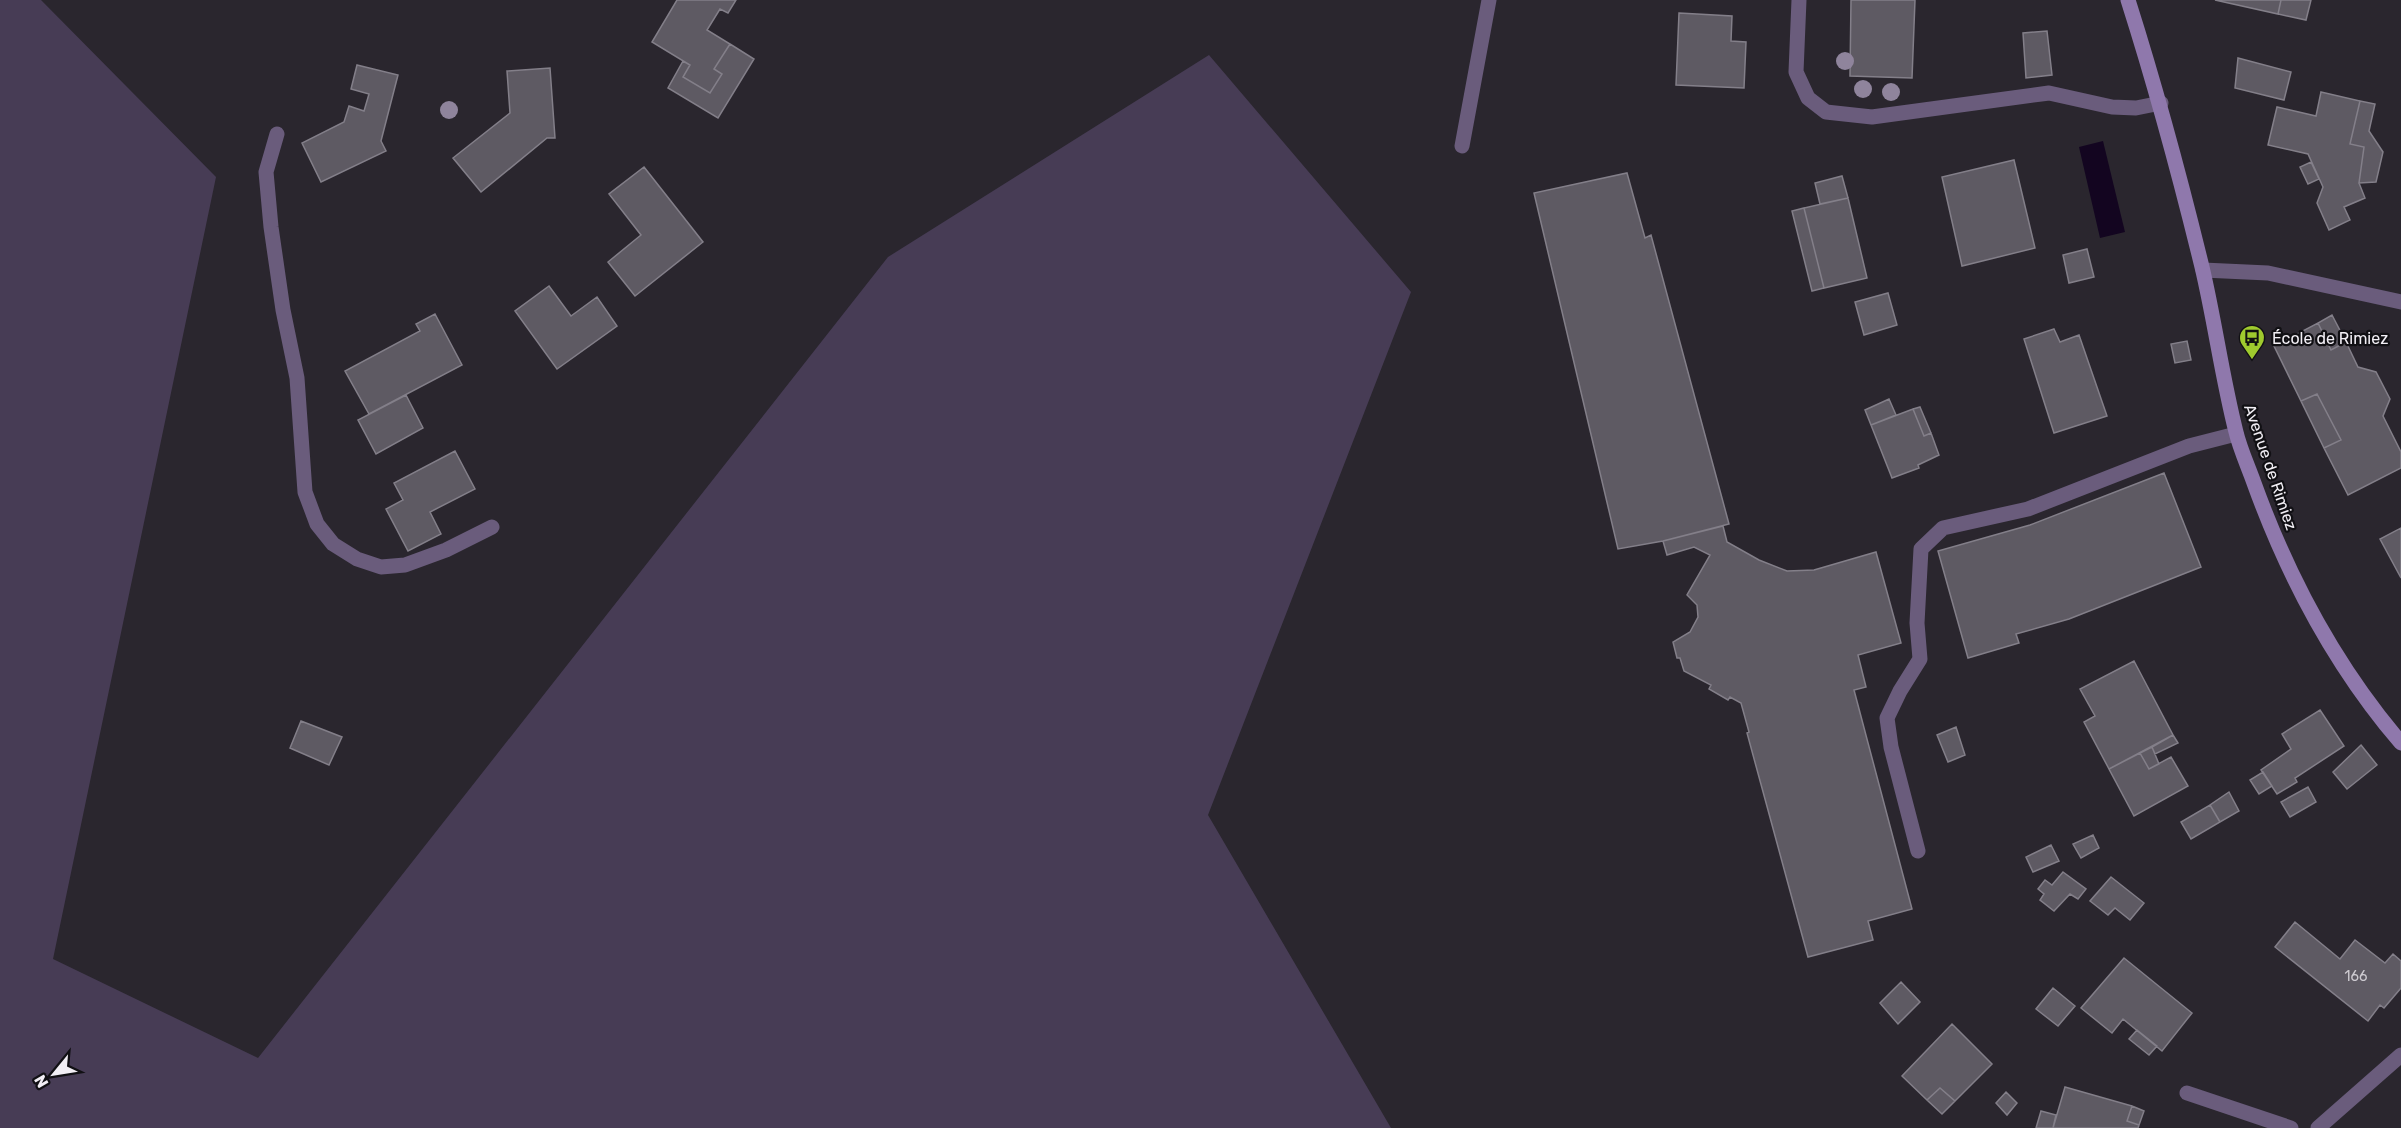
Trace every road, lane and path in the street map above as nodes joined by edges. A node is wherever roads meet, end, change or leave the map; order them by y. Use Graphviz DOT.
graph roads {
  1 [pos="1489,0"];
  2 [pos="1798,0"];
  3 [pos="2128,0"];
  4 [pos="2161,103"];
  5 [pos="277,134"];
  6 [pos="1462,146"];
  7 [pos="2203,270"];
  8 [pos="2401,302"];
  9 [pos="2236,434"];
  10 [pos="492,526"];
  11 [pos="2401,743"];
  12 [pos="1918,851"];
  13 [pos="2401,1055"];
  14 [pos="2187,1093"];
  15 [pos="2291,1128"];
  16 [pos="2318,1128"];
  1 -- 6 [label="street"];
  2 -- 4 [label="street"];
  3 -- 4 [label="street, Avenue de Rimiez"];
  4 -- 7 [label="street, Avenue de Rimiez"];
  5 -- 10 [label="street"];
  7 -- 8 [label="street"];
  7 -- 9 [label="street, Avenue de Rimiez"];
  9 -- 11 [label="street, Avenue de Rimiez"];
  9 -- 12 [label="street"];
  13 -- 16 [label="street"];
  14 -- 15 [label="street"];
}
